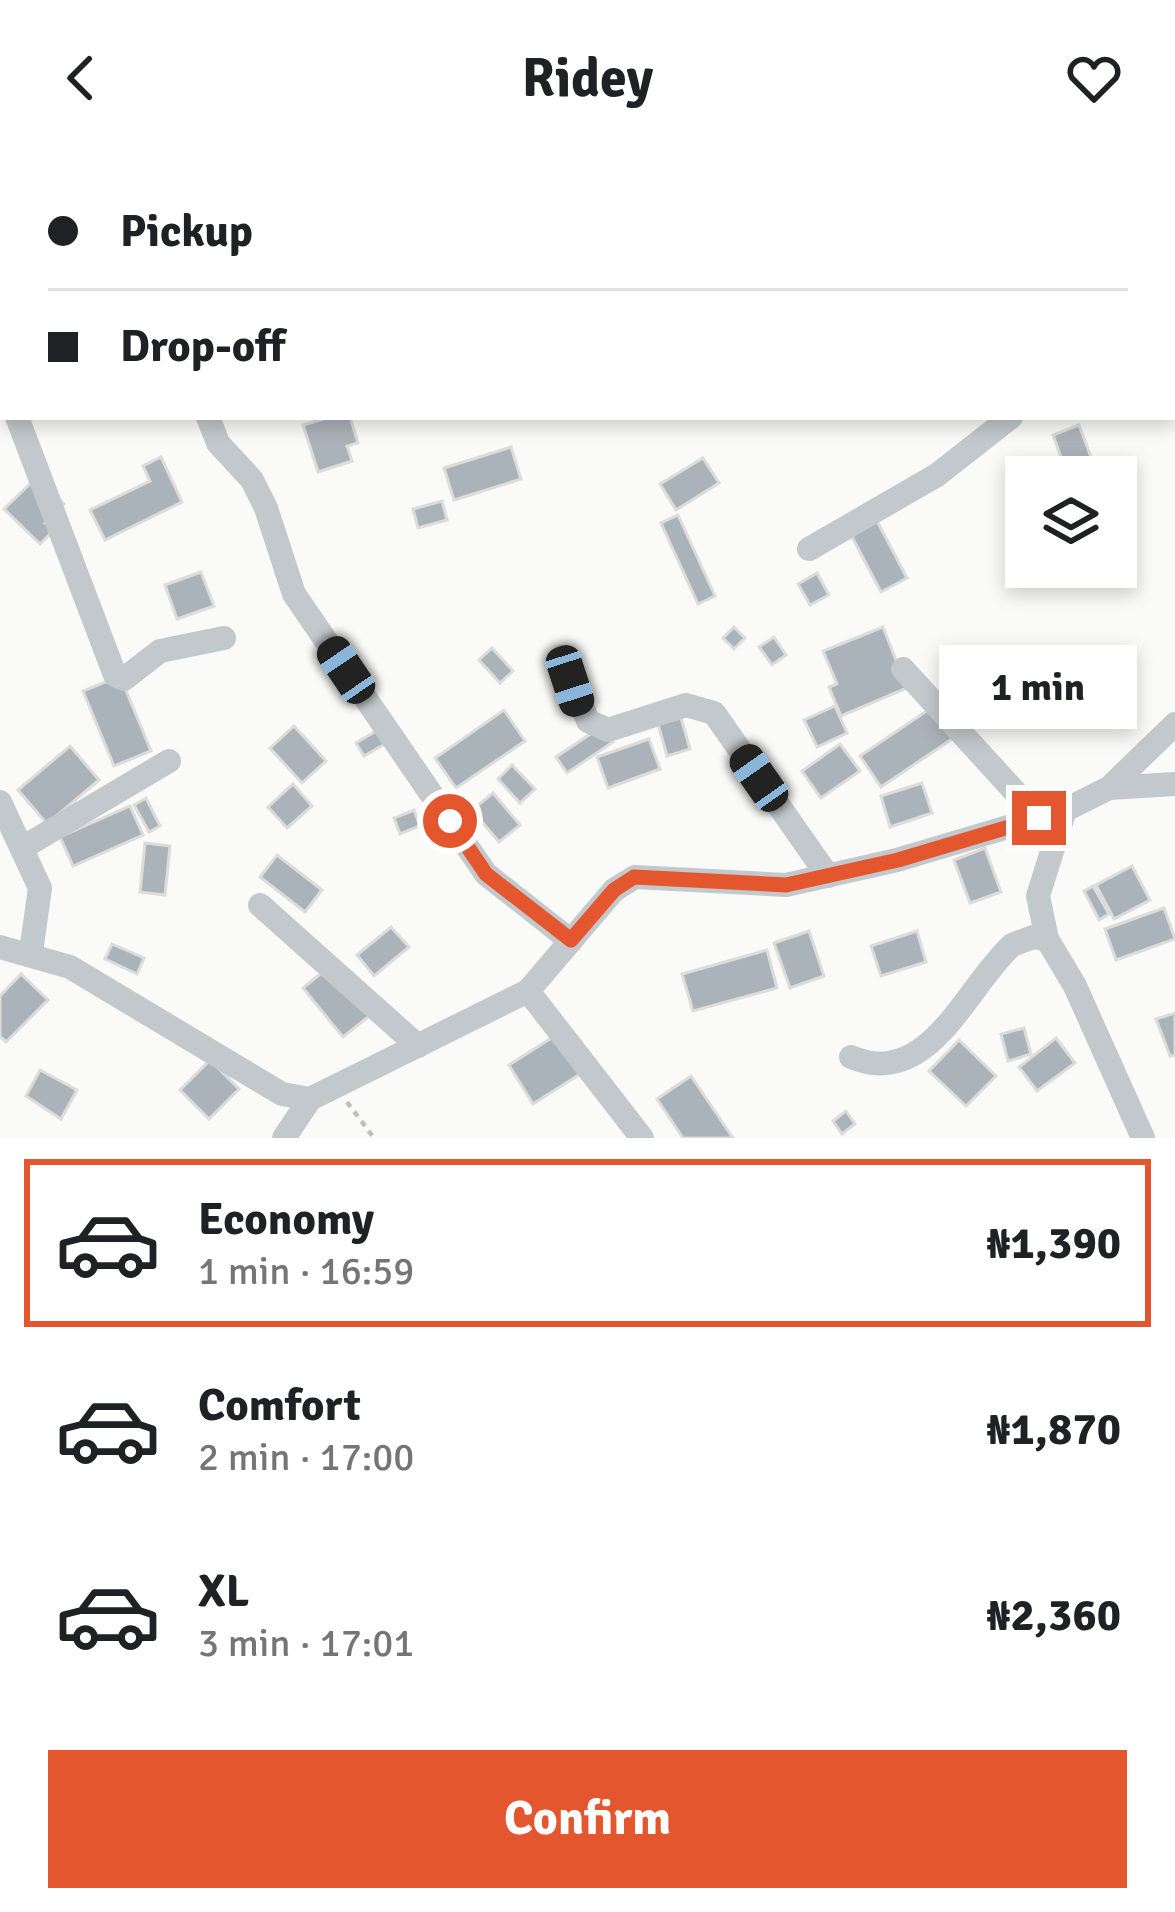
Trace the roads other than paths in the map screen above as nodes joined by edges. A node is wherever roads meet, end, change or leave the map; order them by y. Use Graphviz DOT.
graph roads {
  1 [pos="18,420"];
  2 [pos="209,420"];
  3 [pos="1007,420"];
  4 [pos="809,548"];
  5 [pos="224,638"];
  6 [pos="562,657"];
  7 [pos="903,669"];
  8 [pos="1175,724"];
  9 [pos="169,760"];
  10 [pos="1175,784"];
  11 [pos="1109,788"];
  12 [pos="0,802"];
  13 [pos="1065,810"];
  14 [pos="1039,818"];
  15 [pos="22,848"];
  16 [pos="828,876"];
  17 [pos="260,905"];
  18 [pos="1047,939"];
  19 [pos="571,940"];
  20 [pos="0,947"];
  21 [pos="31,952"];
  22 [pos="528,991"];
  23 [pos="418,1046"];
  24 [pos="851,1057"];
  25 [pos="310,1099"];
  26 [pos="284,1138"];
  27 [pos="642,1138"];
  28 [pos="1143,1138"];
  1 -- 5 [label="street"];
  2 -- 19 [label="street"];
  3 -- 4 [label="street"];
  6 -- 16 [label="street"];
  7 -- 14 [label="street"];
  8 -- 11 [label="street"];
  9 -- 15 [label="street"];
  10 -- 11 [label="street"];
  11 -- 13 [label="street"];
  12 -- 15 [label="street"];
  13 -- 14 [label="street"];
  13 -- 18 [label="street"];
  14 -- 16 [label="street"];
  15 -- 21 [label="street"];
  16 -- 19 [label="street"];
  17 -- 23 [label="street"];
  18 -- 24 [label="street"];
  18 -- 28 [label="street"];
  19 -- 22 [label="street"];
  20 -- 21 [label="street"];
  21 -- 25 [label="street"];
  22 -- 23 [label="street"];
  22 -- 27 [label="street"];
  23 -- 25 [label="street"];
  25 -- 26 [label="street"];
}
